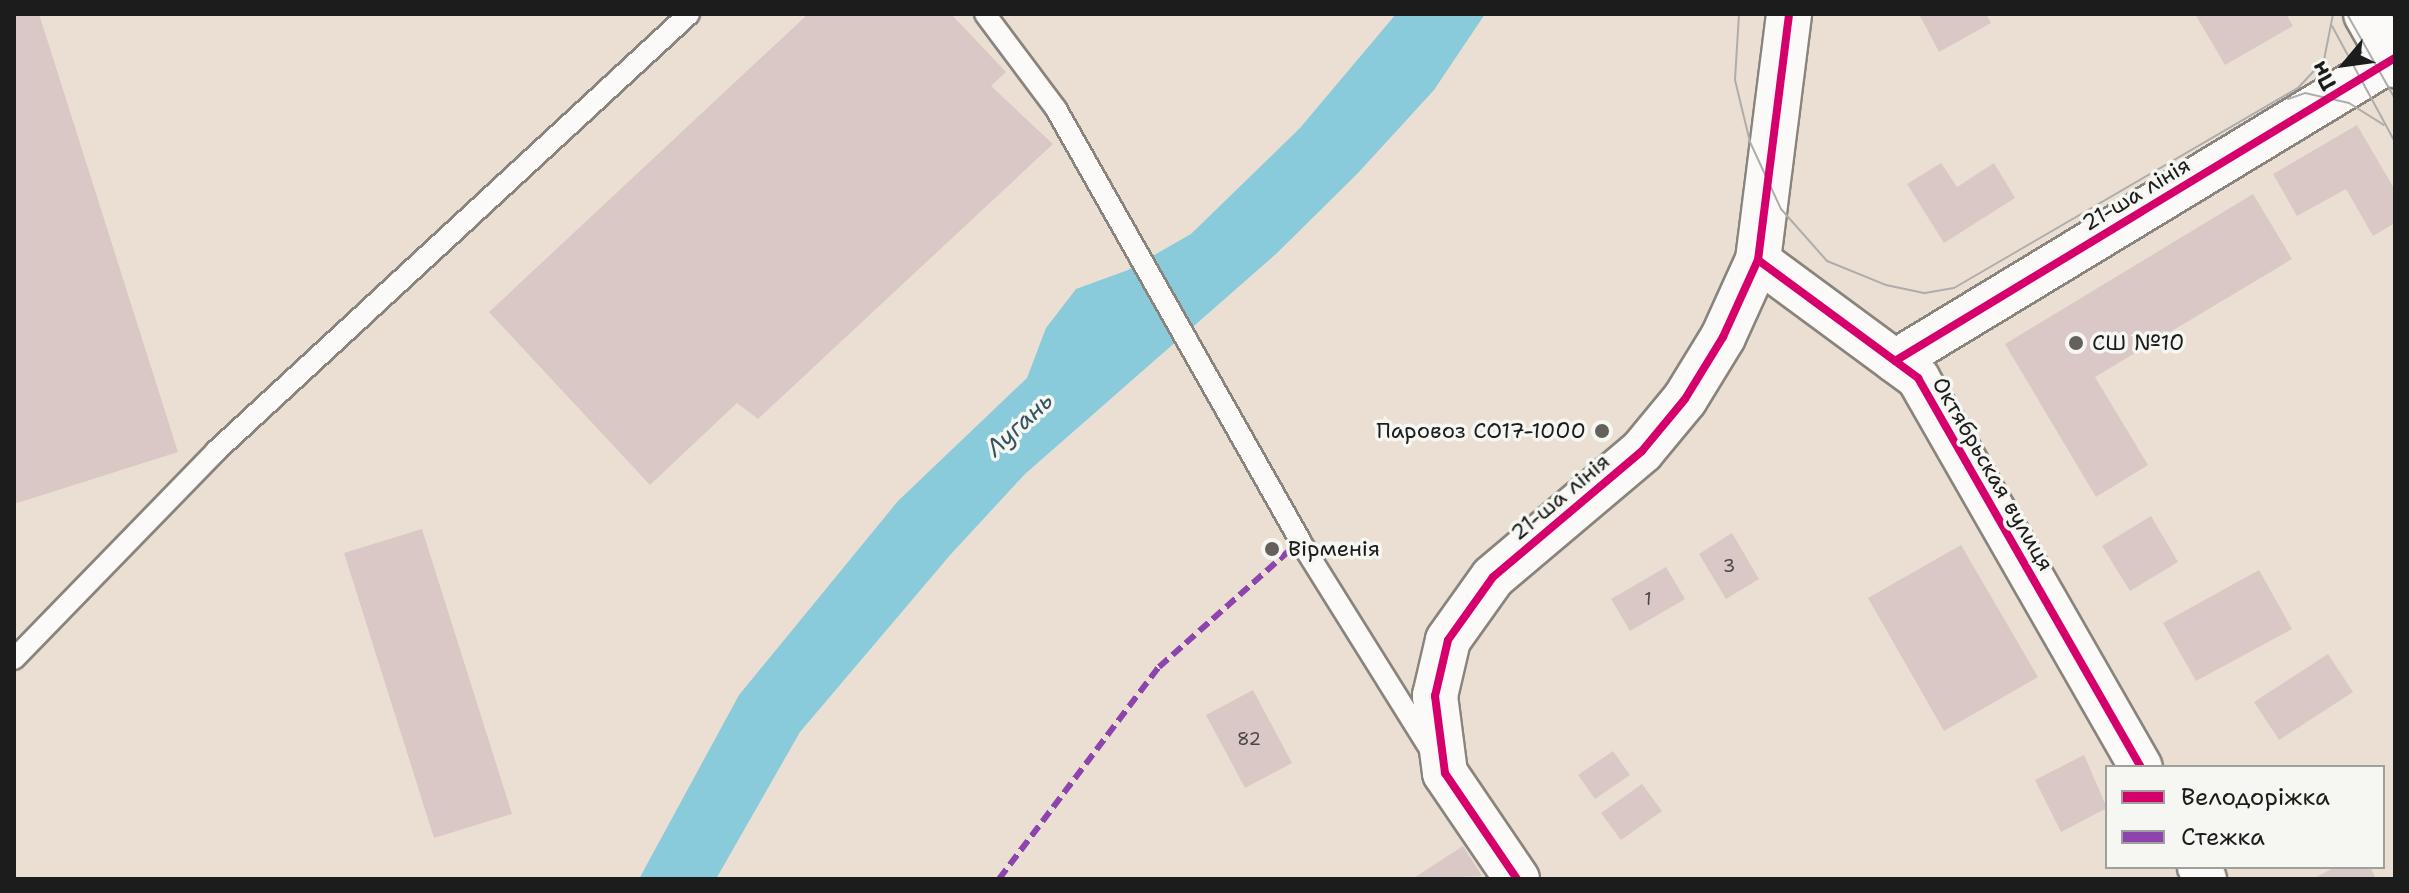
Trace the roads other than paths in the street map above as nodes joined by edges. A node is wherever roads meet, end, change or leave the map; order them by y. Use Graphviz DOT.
graph roads {
  1 [pos="689,14"];
  2 [pos="985,14"];
  3 [pos="1789,14"];
  4 [pos="2366,14"];
  5 [pos="2394,61"];
  6 [pos="1758,260"];
  7 [pos="1895,361"];
  8 [pos="14,659"];
  9 [pos="2140,765"];
  10 [pos="1445,773"];
  11 [pos="1517,879"];
  1 -- 8 [label="lane"];
  2 -- 10 [label="lane"];
  3 -- 6 [label="street"];
  4 -- 5 [label="street"];
  5 -- 7 [label="street, 21-ша лінія"];
  6 -- 7 [label="street, Октябрьская вулиця"];
  6 -- 10 [label="street, 21-ша лінія"];
  7 -- 9 [label="street, Октябрьская вулиця"];
  10 -- 11 [label="street"];
}
